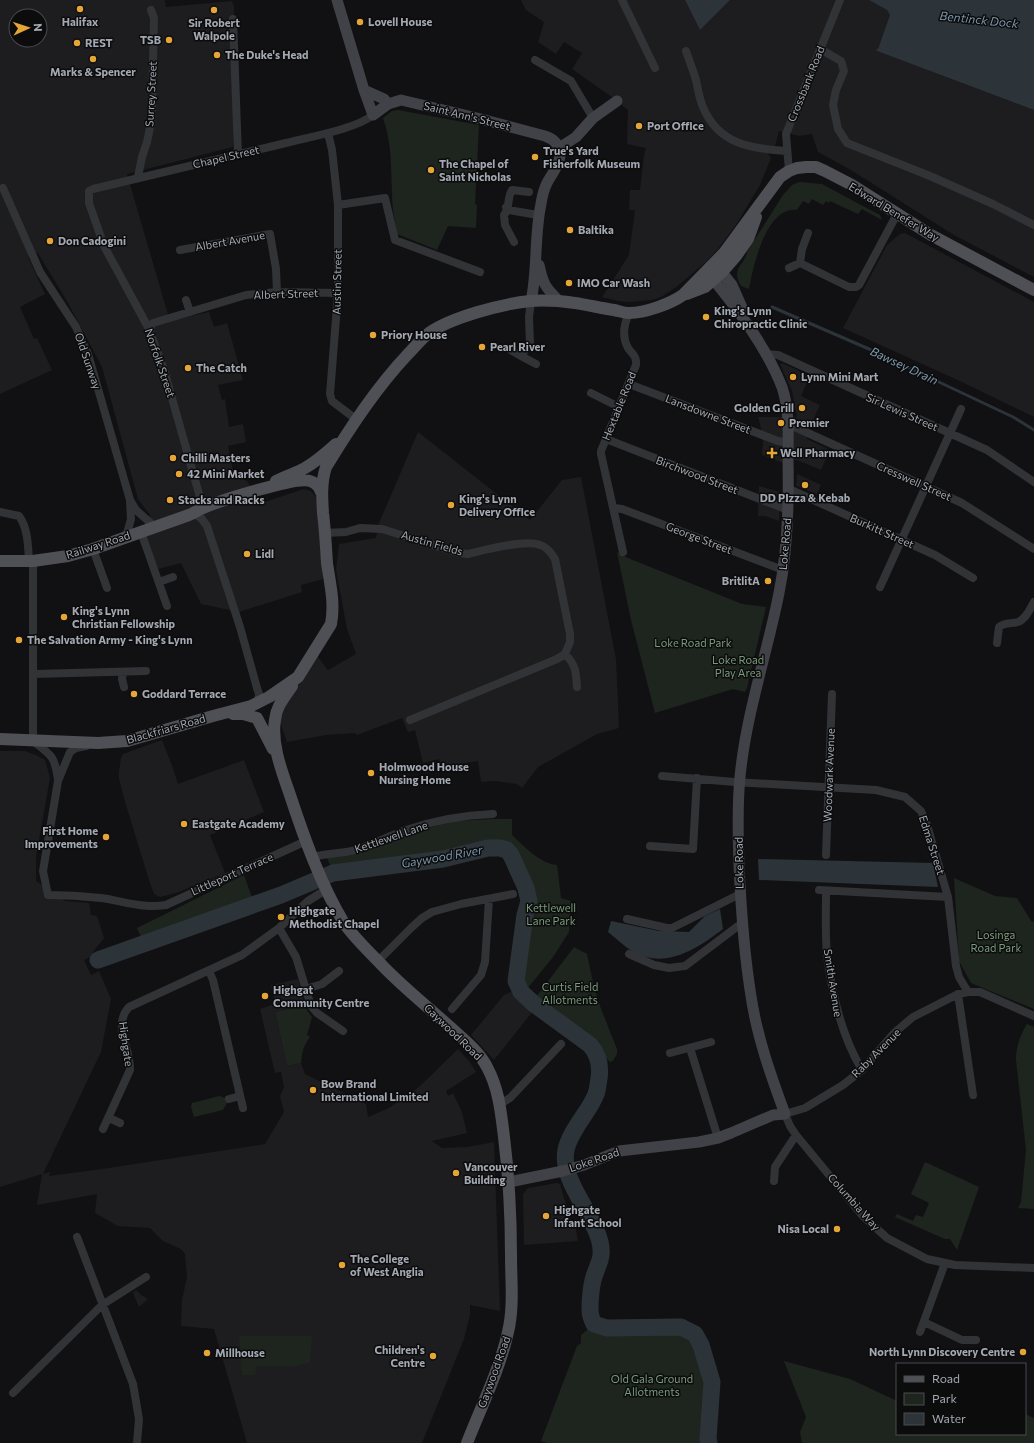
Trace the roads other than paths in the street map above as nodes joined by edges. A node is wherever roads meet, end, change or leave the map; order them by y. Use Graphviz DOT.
graph roads {
  1 [pos="337,0"];
  2 [pos="622,0"];
  3 [pos="839,3"];
  4 [pos="152,10"];
  5 [pos="234,19"];
  6 [pos="820,49"];
  7 [pos="686,51"];
  8 [pos="535,60"];
  9 [pos="655,68"];
  10 [pos="364,90"];
  11 [pos="617,101"];
  12 [pos="388,104"];
  13 [pos="373,115"];
  14 [pos="593,118"];
  15 [pos="328,133"];
  16 [pos="559,148"];
  17 [pos="787,151"];
  18 [pos="238,154"];
  19 [pos="789,171"];
  20 [pos="138,177"];
  21 [pos="3,188"];
  22 [pos="529,192"];
  23 [pos="89,203"];
  24 [pos="338,205"];
  25 [pos="507,208"];
  26 [pos="897,214"];
  27 [pos="538,215"];
  28 [pos="1034,226"];
  29 [pos="808,233"];
  30 [pos="514,242"];
  31 [pos="180,250"];
  32 [pos="536,253"];
  33 [pos="800,263"];
  34 [pos="789,268"];
  35 [pos="480,272"];
  36 [pos="714,272"];
  37 [pos="1034,290"];
  38 [pos="277,292"];
  39 [pos="338,293"];
  40 [pos="186,300"];
  41 [pos="531,301"];
  42 [pos="559,301"];
  43 [pos="190,312"];
  44 [pos="629,313"];
  45 [pos="149,329"];
  46 [pos="509,350"];
  47 [pos="765,354"];
  48 [pos="521,356"];
  49 [pos="536,364"];
  50 [pos="629,384"];
  51 [pos="591,394"];
  52 [pos="619,407"];
  53 [pos="961,409"];
  54 [pos="356,420"];
  55 [pos="788,424"];
  56 [pos="347,434"];
  57 [pos="950,434"];
  58 [pos="606,440"];
  59 [pos="788,443"];
  60 [pos="1034,482"];
  61 [pos="926,486"];
  62 [pos="259,490"];
  63 [pos="789,490"];
  64 [pos="322,494"];
  65 [pos="130,500"];
  66 [pos="614,508"];
  67 [pos="788,510"];
  68 [pos="198,511"];
  69 [pos="0,512"];
  70 [pos="155,527"];
  71 [pos="141,532"];
  72 [pos="325,533"];
  73 [pos="126,537"];
  74 [pos="901,539"];
  75 [pos="92,549"];
  76 [pos="1034,549"];
  77 [pos="623,552"];
  78 [pos="0,561"];
  79 [pos="31,561"];
  80 [pos="783,570"];
  81 [pos="173,577"];
  82 [pos="973,578"];
  83 [pos="159,582"];
  84 [pos="880,587"];
  85 [pos="107,588"];
  86 [pos="1034,602"];
  87 [pos="167,606"];
  88 [pos="997,642"];
  89 [pos="565,654"];
  90 [pos="146,672"];
  91 [pos="124,673"];
  92 [pos="34,674"];
  93 [pos="298,677"];
  94 [pos="124,687"];
  95 [pos="576,687"];
  96 [pos="832,694"];
  97 [pos="258,704"];
  98 [pos="223,713"];
  99 [pos="410,720"];
  100 [pos="0,739"];
  101 [pos="33,741"];
  102 [pos="98,744"];
  103 [pos="282,768"];
  104 [pos="662,776"];
  105 [pos="697,778"];
  106 [pos="58,781"];
  107 [pos="739,782"];
  108 [pos="828,788"];
  109 [pos="493,814"];
  110 [pos="306,841"];
  111 [pos="650,846"];
  112 [pos="826,855"];
  113 [pos="313,857"];
  114 [pos="327,889"];
  115 [pos="513,894"];
  116 [pos="740,894"];
  117 [pos="948,897"];
  118 [pos="489,899"];
  119 [pos="627,919"];
  120 [pos="742,923"];
  121 [pos="279,928"];
  122 [pos="629,954"];
  123 [pos="378,961"];
  124 [pos="209,971"];
  125 [pos="339,971"];
  126 [pos="306,989"];
  127 [pos="968,992"];
  128 [pos="958,994"];
  129 [pos="452,1009"];
  130 [pos="1034,1016"];
  131 [pos="343,1031"];
  132 [pos="711,1042"];
  133 [pos="561,1044"];
  134 [pos="690,1048"];
  135 [pos="670,1053"];
  136 [pos="862,1070"];
  137 [pos="973,1095"];
  138 [pos="240,1096"];
  139 [pos="229,1099"];
  140 [pos="500,1104"];
  141 [pos="243,1108"];
  142 [pos="785,1114"];
  143 [pos="109,1118"];
  144 [pos="120,1124"];
  145 [pos="103,1129"];
  146 [pos="796,1136"];
  147 [pos="718,1138"];
  148 [pos="774,1181"];
  149 [pos="509,1182"];
  150 [pos="77,1237"];
  151 [pos="945,1263"];
  152 [pos="1034,1268"];
  153 [pos="146,1277"];
  154 [pos="102,1305"];
  155 [pos="924,1322"];
  156 [pos="920,1332"];
  157 [pos="976,1340"];
  158 [pos="13,1393"];
  159 [pos="137,1443"];
  160 [pos="467,1443"];
  1 -- 10 [label="street"];
  2 -- 9 [label="street"];
  3 -- 6 [label="street, Crossbank Road"];
  4 -- 20 [label="street, Surrey Street"];
  5 -- 18 [label="street"];
  6 -- 17 [label="street, Crossbank Road"];
  6 -- 28 [label="street"];
  7 -- 17 [label="street"];
  8 -- 14 [label="street"];
  10 -- 12 [label="street"];
  10 -- 13 [label="street"];
  11 -- 14 [label="street"];
  12 -- 13 [label="street, Saint Ann's Street"];
  12 -- 16 [label="street, Saint Ann's Street"];
  13 -- 15 [label="street, Chapel Street"];
  14 -- 16 [label="street"];
  15 -- 18 [label="street, Chapel Street"];
  15 -- 24 [label="street, Austin Street"];
  16 -- 27 [label="street"];
  17 -- 19 [label="street, Crossbank Road"];
  18 -- 20 [label="street, Chapel Street"];
  19 -- 26 [label="main road, Edward Benefer Way"];
  19 -- 36 [label="main road, Edward Benefer Way"];
  20 -- 23 [label="street, Chapel Street"];
  21 -- 65 [label="street, Old Sunway"];
  22 -- 25 [label="street"];
  23 -- 45 [label="street, Norfolk Street"];
  24 -- 35 [label="street"];
  24 -- 39 [label="street, Austin Street"];
  25 -- 27 [label="street"];
  25 -- 30 [label="street"];
  26 -- 33 [label="street"];
  26 -- 37 [label="main road, Edward Benefer Way"];
  27 -- 32 [label="street"];
  29 -- 33 [label="street"];
  31 -- 38 [label="street, Albert Avenue"];
  32 -- 41 [label="street"];
  32 -- 42 [label="street"];
  33 -- 34 [label="street"];
  36 -- 44 [label="main road, Edward Benefer Way"];
  36 -- 47 [label="street, Loke Road"];
  38 -- 39 [label="street, Albert Street"];
  38 -- 43 [label="street, Albert Street"];
  39 -- 54 [label="street, Austin Street"];
  40 -- 43 [label="street"];
  41 -- 42 [label="main road"];
  41 -- 48 [label="street"];
  41 -- 54 [label="main road"];
  42 -- 44 [label="main road"];
  43 -- 45 [label="street, Albert Street"];
  44 -- 50 [label="street, Hextable Road"];
  45 -- 68 [label="street, Norfolk Street"];
  46 -- 48 [label="street"];
  47 -- 55 [label="street, Loke Road"];
  47 -- 57 [label="street, Sir Lewis Street"];
  48 -- 49 [label="street"];
  50 -- 52 [label="street, Hextable Road"];
  50 -- 59 [label="street, Lansdowne Street"];
  51 -- 52 [label="street"];
  52 -- 58 [label="street, Hextable Road"];
  53 -- 57 [label="street"];
  54 -- 56 [label="main road"];
  55 -- 59 [label="street, Loke Road"];
  55 -- 61 [label="street, Cresswell Street"];
  56 -- 62 [label="main road"];
  56 -- 64 [label="main road"];
  57 -- 60 [label="street, Sir Lewis Street"];
  57 -- 61 [label="street"];
  58 -- 66 [label="street, Hextable Road"];
  58 -- 67 [label="street, Birchwood Street"];
  59 -- 63 [label="street, Loke Road"];
  61 -- 74 [label="street"];
  61 -- 76 [label="street, Cresswell Street"];
  62 -- 64 [label="main road"];
  62 -- 68 [label="main road, Railway Road"];
  63 -- 67 [label="street, Loke Road"];
  63 -- 74 [label="street, Burkitt Street"];
  64 -- 72 [label="main road"];
  65 -- 70 [label="street, Old Sunway"];
  65 -- 73 [label="street, Old Sunway"];
  66 -- 77 [label="street, Hextable Road"];
  66 -- 80 [label="street, George Street"];
  67 -- 80 [label="street, Loke Road"];
  68 -- 70 [label="main road, Railway Road"];
  68 -- 97 [label="street"];
  69 -- 79 [label="street"];
  70 -- 71 [label="main road, Railway Road"];
  71 -- 73 [label="main road, Railway Road"];
  71 -- 83 [label="street"];
  72 -- 89 [label="street, Austin Fields"];
  72 -- 93 [label="main road"];
  73 -- 75 [label="main road, Railway Road"];
  74 -- 82 [label="street, Burkitt Street"];
  74 -- 84 [label="street"];
  75 -- 79 [label="main road, Railway Road"];
  75 -- 85 [label="street"];
  78 -- 79 [label="main road, Railway Road"];
  79 -- 92 [label="street"];
  80 -- 107 [label="street, Loke Road"];
  81 -- 83 [label="street"];
  83 -- 87 [label="street"];
  86 -- 88 [label="street"];
  89 -- 95 [label="street"];
  89 -- 99 [label="street"];
  90 -- 91 [label="street"];
  91 -- 92 [label="street"];
  91 -- 94 [label="street"];
  92 -- 101 [label="street"];
  93 -- 97 [label="main road"];
  93 -- 103 [label="main road"];
  96 -- 108 [label="street, Woodwark Avenue"];
  97 -- 98 [label="main road, Blackfriars Road"];
  98 -- 102 [label="main road, Blackfriars Road"];
  98 -- 103 [label="main road"];
  100 -- 101 [label="main road, Blackfriars Road"];
  101 -- 102 [label="main road, Blackfriars Road"];
  101 -- 106 [label="street"];
  102 -- 106 [label="street"];
  103 -- 110 [label="main road, Gaywood Road"];
  104 -- 105 [label="street, Edma Street"];
  105 -- 107 [label="street, Edma Street"];
  105 -- 111 [label="street"];
  106 -- 110 [label="street, Littleport Terrace"];
  107 -- 108 [label="street, Edma Street"];
  107 -- 116 [label="street, Loke Road"];
  108 -- 112 [label="street, Woodwark Avenue"];
  108 -- 117 [label="street, Edma Street"];
  109 -- 113 [label="street, Kettlewell Lane"];
  110 -- 113 [label="main road, Gaywood Road"];
  113 -- 114 [label="main road, Gaywood Road"];
  114 -- 121 [label="street, Highgate"];
  114 -- 123 [label="main road, Gaywood Road"];
  115 -- 118 [label="street"];
  116 -- 119 [label="street"];
  116 -- 120 [label="street, Loke Road"];
  117 -- 127 [label="street, Edma Street"];
  117 -- 136 [label="street, Smith Avenue"];
  118 -- 123 [label="street"];
  118 -- 129 [label="street"];
  120 -- 122 [label="street"];
  120 -- 142 [label="street, Loke Road"];
  121 -- 124 [label="street, Highgate"];
  121 -- 126 [label="street"];
  123 -- 140 [label="main road, Gaywood Road"];
  124 -- 138 [label="street"];
  124 -- 143 [label="street, Highgate"];
  125 -- 126 [label="street"];
  126 -- 131 [label="street"];
  127 -- 128 [label="street, Raby Avenue"];
  127 -- 130 [label="street, Raby Avenue"];
  128 -- 136 [label="street, Raby Avenue"];
  128 -- 137 [label="street"];
  132 -- 134 [label="street"];
  133 -- 140 [label="street"];
  134 -- 135 [label="street"];
  134 -- 147 [label="street"];
  136 -- 142 [label="street, Raby Avenue"];
  138 -- 139 [label="street"];
  138 -- 141 [label="street"];
  140 -- 149 [label="main road, Gaywood Road"];
  142 -- 146 [label="street, Columbia Way"];
  142 -- 147 [label="street, Loke Road"];
  143 -- 144 [label="street"];
  143 -- 145 [label="street, Highgate"];
  146 -- 148 [label="street"];
  146 -- 151 [label="street, Columbia Way"];
  147 -- 149 [label="street, Loke Road"];
  149 -- 160 [label="main road, Gaywood Road"];
  150 -- 154 [label="street"];
  151 -- 152 [label="street, Columbia Way"];
  151 -- 155 [label="street"];
  153 -- 154 [label="street"];
  154 -- 158 [label="street"];
  154 -- 159 [label="street"];
  155 -- 156 [label="street"];
  155 -- 157 [label="street"];
}
